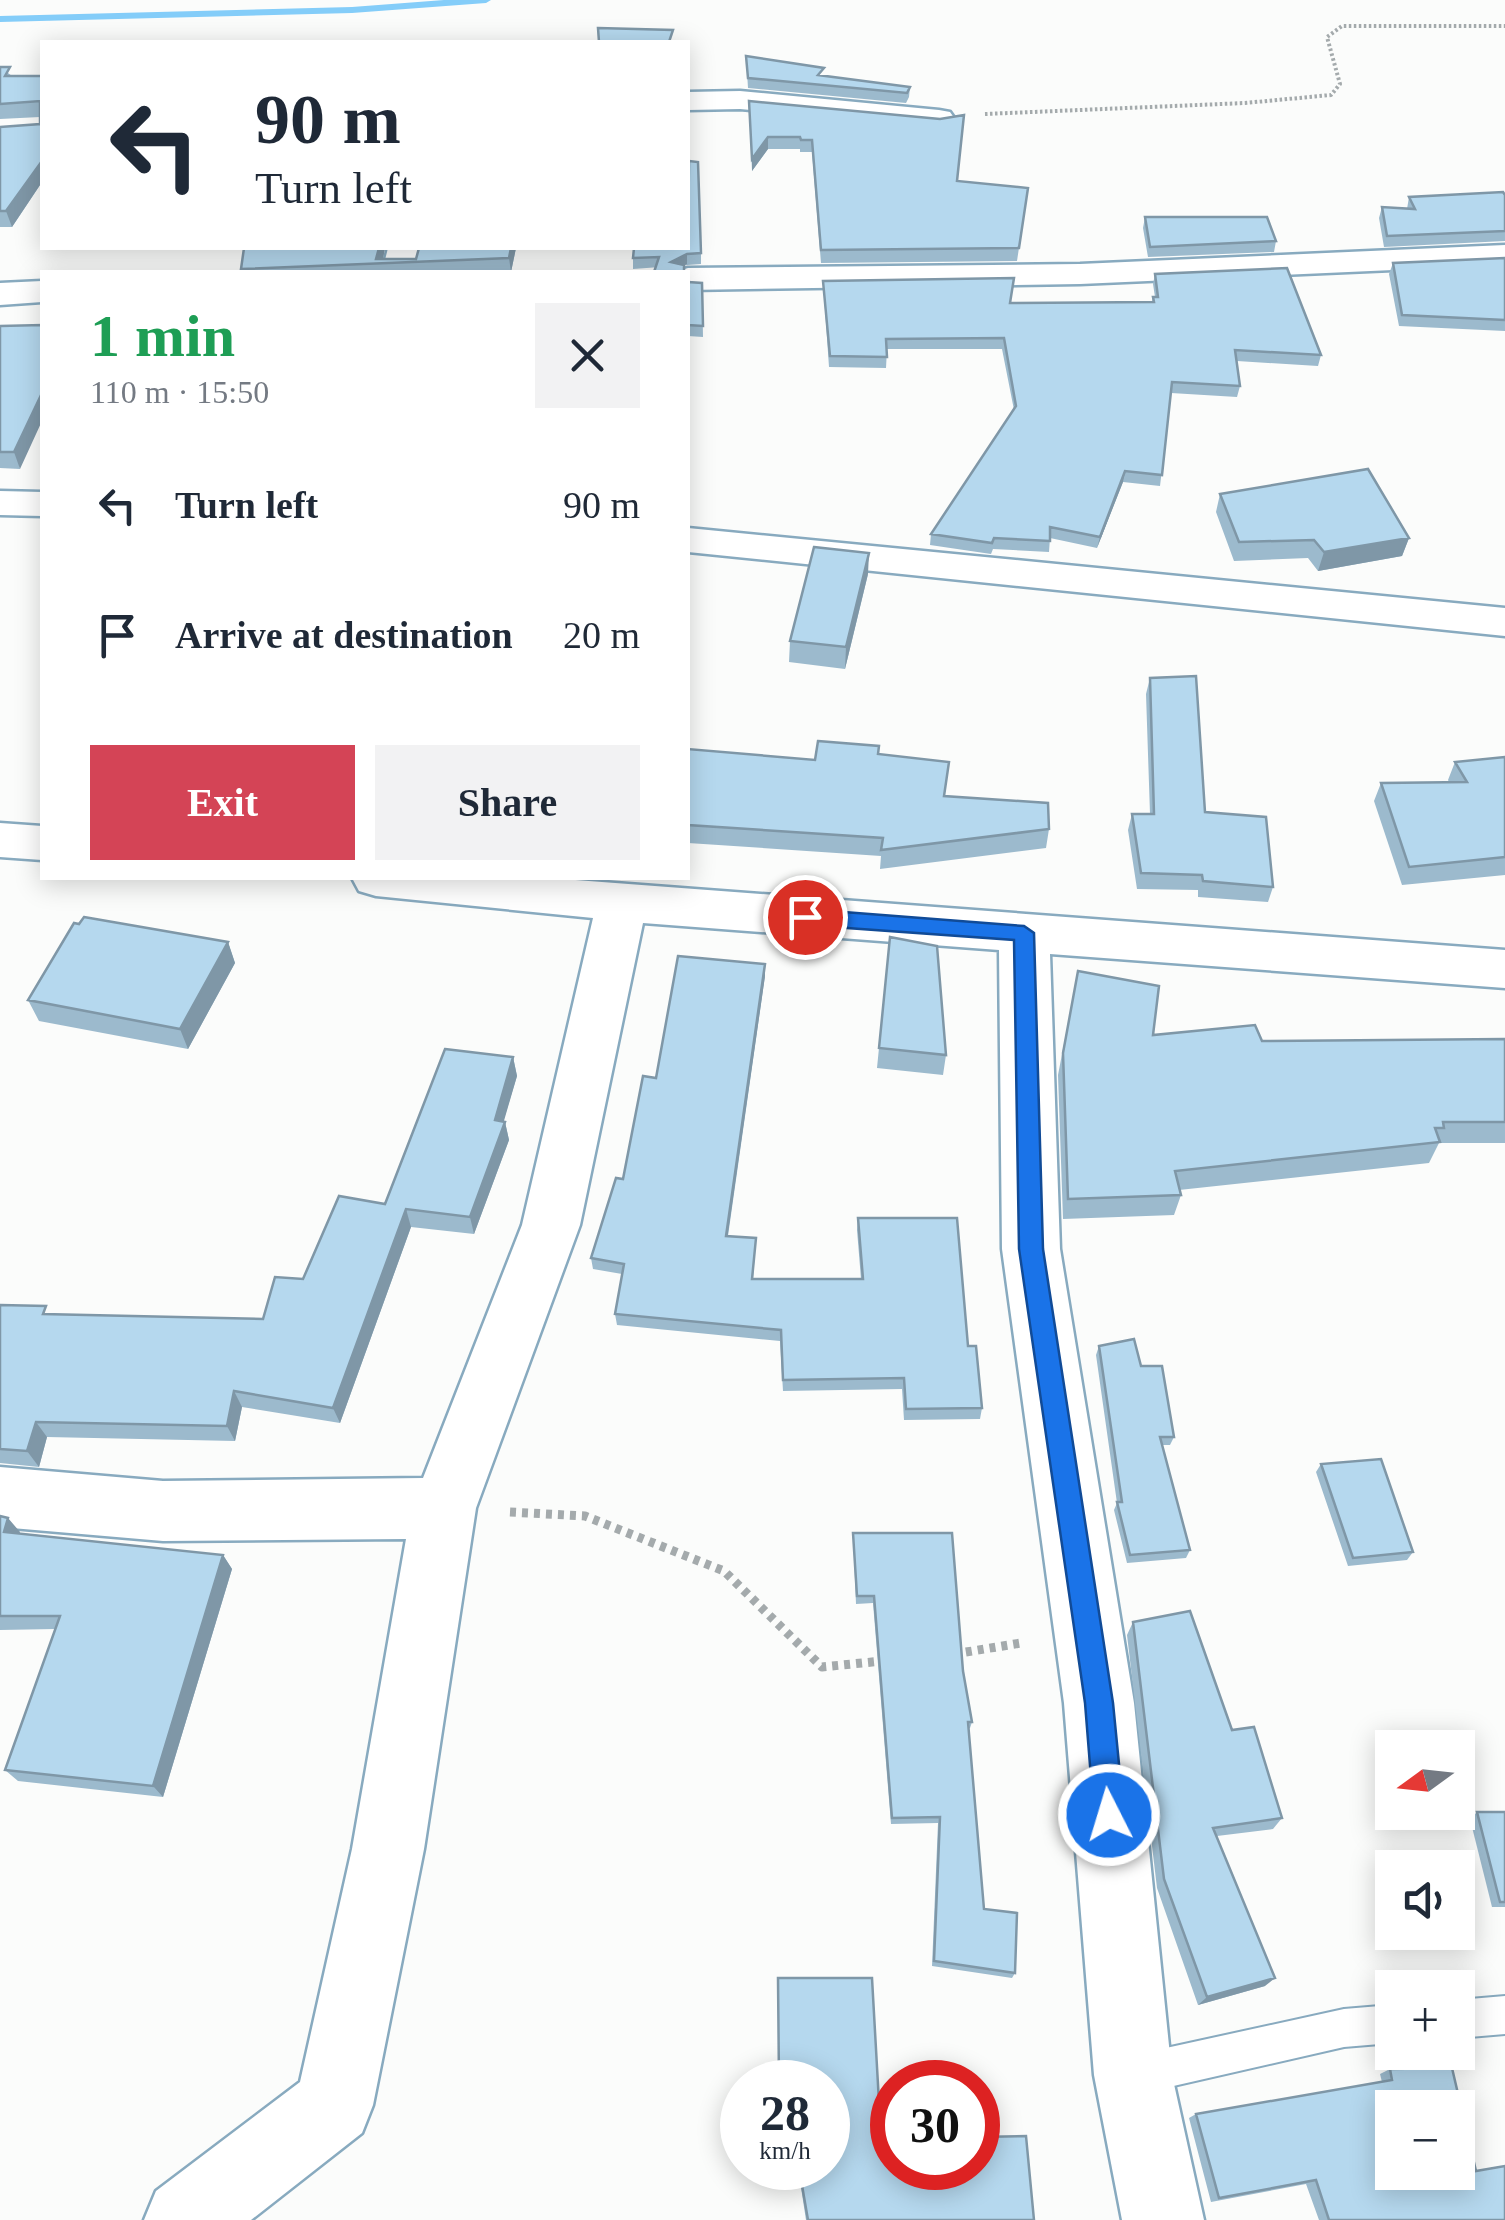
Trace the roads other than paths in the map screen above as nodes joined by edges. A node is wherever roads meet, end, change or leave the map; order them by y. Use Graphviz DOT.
graph roads {
  1 [pos="690,102"];
  2 [pos="939,118"];
  3 [pos="1505,255"];
  4 [pos="690,279"];
  5 [pos="40,292"];
  6 [pos="0,294"];
  7 [pos="0,503"];
  8 [pos="40,504"];
  9 [pos="690,540"];
  10 [pos="1505,622"];
  11 [pos="0,840"];
  12 [pos="40,842"];
  13 [pos="395,880"];
  14 [pos="622,904"];
  15 [pos="1024,933"];
  16 [pos="1505,969"];
  17 [pos="0,1497"];
  18 [pos="444,1508"];
  19 [pos="1505,2015"];
  20 [pos="1475,2018"];
  21 [pos="1375,2025"];
  22 [pos="1133,2075"];
  23 [pos="185,2220"];
  24 [pos="1163,2220"];
  1 -- 2 [label="street"];
  3 -- 4 [label="street"];
  5 -- 6 [label="street"];
  7 -- 8 [label="street"];
  9 -- 10 [label="street"];
  11 -- 12 [label="street"];
  13 -- 14 [label="street"];
  14 -- 15 [label="street"];
  14 -- 18 [label="street"];
  15 -- 16 [label="street"];
  15 -- 22 [label="street"];
  17 -- 18 [label="street"];
  18 -- 23 [label="street"];
  19 -- 20 [label="lane"];
  21 -- 22 [label="lane"];
  22 -- 24 [label="street"];
}
